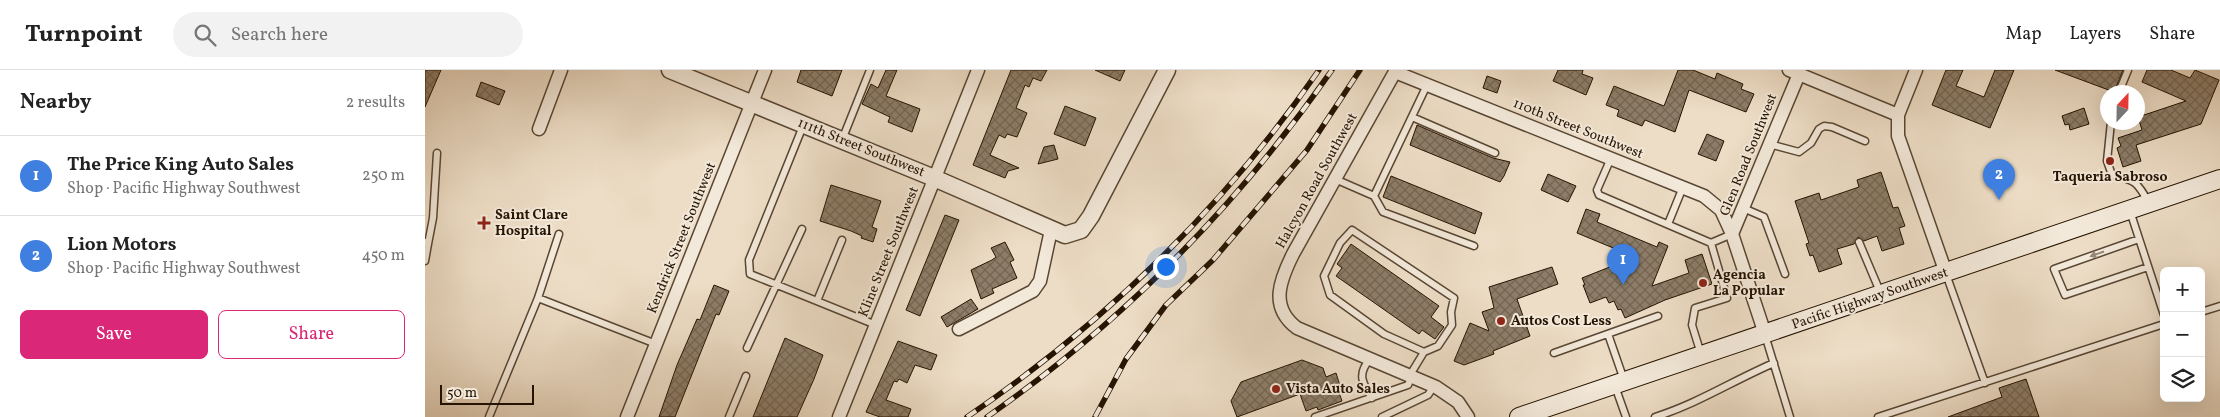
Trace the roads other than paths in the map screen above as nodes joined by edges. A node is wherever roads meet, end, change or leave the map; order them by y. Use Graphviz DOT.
graph roads {
  1 [pos="561,70"];
  2 [pos="670,70"];
  3 [pos="765,70"];
  4 [pos="870,70"];
  5 [pos="978,70"];
  6 [pos="1167,70"];
  7 [pos="1916,70"];
  8 [pos="2128,70"];
  9 [pos="1396,71"];
  10 [pos="1794,72"];
  11 [pos="1427,85"];
  12 [pos="2122,85"];
  13 [pos="752,103"];
  14 [pos="1898,115"];
  15 [pos="1412,117"];
  16 [pos="803,124"];
  17 [pos="539,129"];
  18 [pos="2110,130"];
  19 [pos="842,140"];
  20 [pos="1865,141"];
  21 [pos="1769,144"];
  22 [pos="437,153"];
  23 [pos="1495,153"];
  24 [pos="1611,158"];
  25 [pos="934,178"];
  26 [pos="1335,179"];
  27 [pos="2220,179"];
  28 [pos="1683,187"];
  29 [pos="1374,196"];
  30 [pos="2149,203"];
  31 [pos="1743,208"];
  32 [pos="2129,210"];
  33 [pos="1669,224"];
  34 [pos="801,229"];
  35 [pos="1051,230"];
  36 [pos="559,234"];
  37 [pos="1733,234"];
  38 [pos="2139,239"];
  39 [pos="842,240"];
  40 [pos="427,242"];
  41 [pos="1859,242"];
  42 [pos="1711,243"];
  43 [pos="1473,246"];
  44 [pos="425,261"];
  45 [pos="2148,267"];
  46 [pos="1745,272"];
  47 [pos="1946,273"];
  48 [pos="1785,274"];
  49 [pos="1721,278"];
  50 [pos="777,285"];
  51 [pos="1881,295"];
  52 [pos="538,298"];
  53 [pos="817,301"];
  54 [pos="2220,306"];
  55 [pos="2205,311"];
  56 [pos="2163,312"];
  57 [pos="1658,316"];
  58 [pos="876,325"];
  59 [pos="2160,325"];
  60 [pos="959,330"];
  61 [pos="1608,334"];
  62 [pos="1765,334"];
  63 [pos="656,344"];
  64 [pos="747,348"];
  65 [pos="1424,352"];
  66 [pos="1554,353"];
  67 [pos="1702,356"];
  68 [pos="1370,359"];
  69 [pos="1774,363"];
  70 [pos="746,376"];
  71 [pos="1411,376"];
  72 [pos="1620,383"];
  73 [pos="1985,383"];
  74 [pos="1434,386"];
  75 [pos="1372,398"];
  76 [pos="1550,412"];
  77 [pos="489,417"];
  78 [pos="627,417"];
  79 [pos="729,417"];
  80 [pos="839,417"];
  81 [pos="1315,417"];
  82 [pos="1381,417"];
  83 [pos="1468,417"];
  84 [pos="1519,417"];
  85 [pos="1626,417"];
  86 [pos="1655,417"];
  87 [pos="1790,417"];
  88 [pos="1878,417"];
  1 -- 17 [label="street"];
  2 -- 13 [label="street, 111th Street Southwest"];
  3 -- 13 [label="street, Kendrick Street Southwest"];
  4 -- 19 [label="lane"];
  5 -- 25 [label="street, Kline Street Southwest"];
  6 -- 35 [label="street, 111th Street Southwest"];
  7 -- 14 [label="street"];
  8 -- 12 [label="lane"];
  9 -- 11 [label="street, 110th Street Southwest"];
  9 -- 26 [label="street, Halcyon Road Southwest"];
  10 -- 14 [label="street"];
  10 -- 21 [label="street, Glen Road Southwest"];
  11 -- 15 [label="lane"];
  11 -- 24 [label="street, 110th Street Southwest"];
  13 -- 16 [label="street, 111th Street Southwest"];
  13 -- 63 [label="street, Kendrick Street Southwest"];
  14 -- 47 [label="street"];
  15 -- 23 [label="lane"];
  15 -- 29 [label="lane"];
  16 -- 19 [label="street, 111th Street Southwest"];
  16 -- 50 [label="lane"];
  18 -- 30 [label="lane"];
  19 -- 25 [label="street, 111th Street Southwest"];
  20 -- 21 [label="lane"];
  21 -- 31 [label="street, Glen Road Southwest"];
  22 -- 40 [label="lane"];
  24 -- 28 [label="street, 110th Street Southwest"];
  24 -- 33 [label="lane"];
  25 -- 35 [label="street, 111th Street Southwest"];
  25 -- 58 [label="street, Kline Street Southwest"];
  26 -- 29 [label="lane"];
  26 -- 68 [label="street, Halcyon Road Southwest"];
  27 -- 30 [label="main road, Pacific Highway Southwest"];
  28 -- 33 [label="lane"];
  28 -- 37 [label="street, 110th Street Southwest"];
  29 -- 43 [label="lane"];
  30 -- 32 [label="main road, Pacific Highway Southwest"];
  31 -- 37 [label="street, Glen Road Southwest"];
  31 -- 48 [label="lane"];
  32 -- 38 [label="lane"];
  32 -- 47 [label="main road, Pacific Highway Southwest"];
  33 -- 42 [label="lane"];
  34 -- 50 [label="lane"];
  35 -- 60 [label="street"];
  36 -- 52 [label="lane"];
  37 -- 42 [label="lane"];
  37 -- 46 [label="street, Glen Road Southwest"];
  38 -- 45 [label="lane"];
  38 -- 45 [label="lane, one-way"];
  39 -- 53 [label="lane"];
  40 -- 44 [label="lane"];
  41 -- 51 [label="lane"];
  42 -- 49 [label="lane"];
  45 -- 56 [label="lane"];
  46 -- 49 [label="lane"];
  46 -- 62 [label="street, Glen Road Southwest"];
  47 -- 51 [label="main road, Pacific Highway Southwest"];
  47 -- 73 [label="lane"];
  49 -- 67 [label="lane"];
  50 -- 53 [label="lane"];
  50 -- 64 [label="lane"];
  51 -- 62 [label="main road, Pacific Highway Southwest"];
  52 -- 63 [label="lane"];
  52 -- 77 [label="lane"];
  53 -- 58 [label="lane"];
  54 -- 55 [label="lane"];
  57 -- 61 [label="lane"];
  58 -- 80 [label="street, Kline Street Southwest"];
  59 -- 73 [label="lane"];
  61 -- 66 [label="lane"];
  61 -- 72 [label="lane"];
  62 -- 67 [label="main road, Pacific Highway Southwest"];
  62 -- 69 [label="lane"];
  63 -- 78 [label="street, Kendrick Street Southwest"];
  65 -- 65 [label="lane"];
  65 -- 71 [label="lane"];
  67 -- 72 [label="main road, Pacific Highway Southwest"];
  68 -- 71 [label="street"];
  68 -- 75 [label="lane"];
  69 -- 86 [label="lane"];
  69 -- 87 [label="lane"];
  70 -- 79 [label="lane"];
  71 -- 74 [label="street"];
  71 -- 75 [label="lane"];
  72 -- 76 [label="main road, Pacific Highway Southwest"];
  72 -- 85 [label="lane"];
  73 -- 88 [label="lane"];
  74 -- 82 [label="lane"];
  74 -- 83 [label="street"];
  75 -- 81 [label="lane"];
  76 -- 84 [label="main road, Pacific Highway Southwest"];
}
